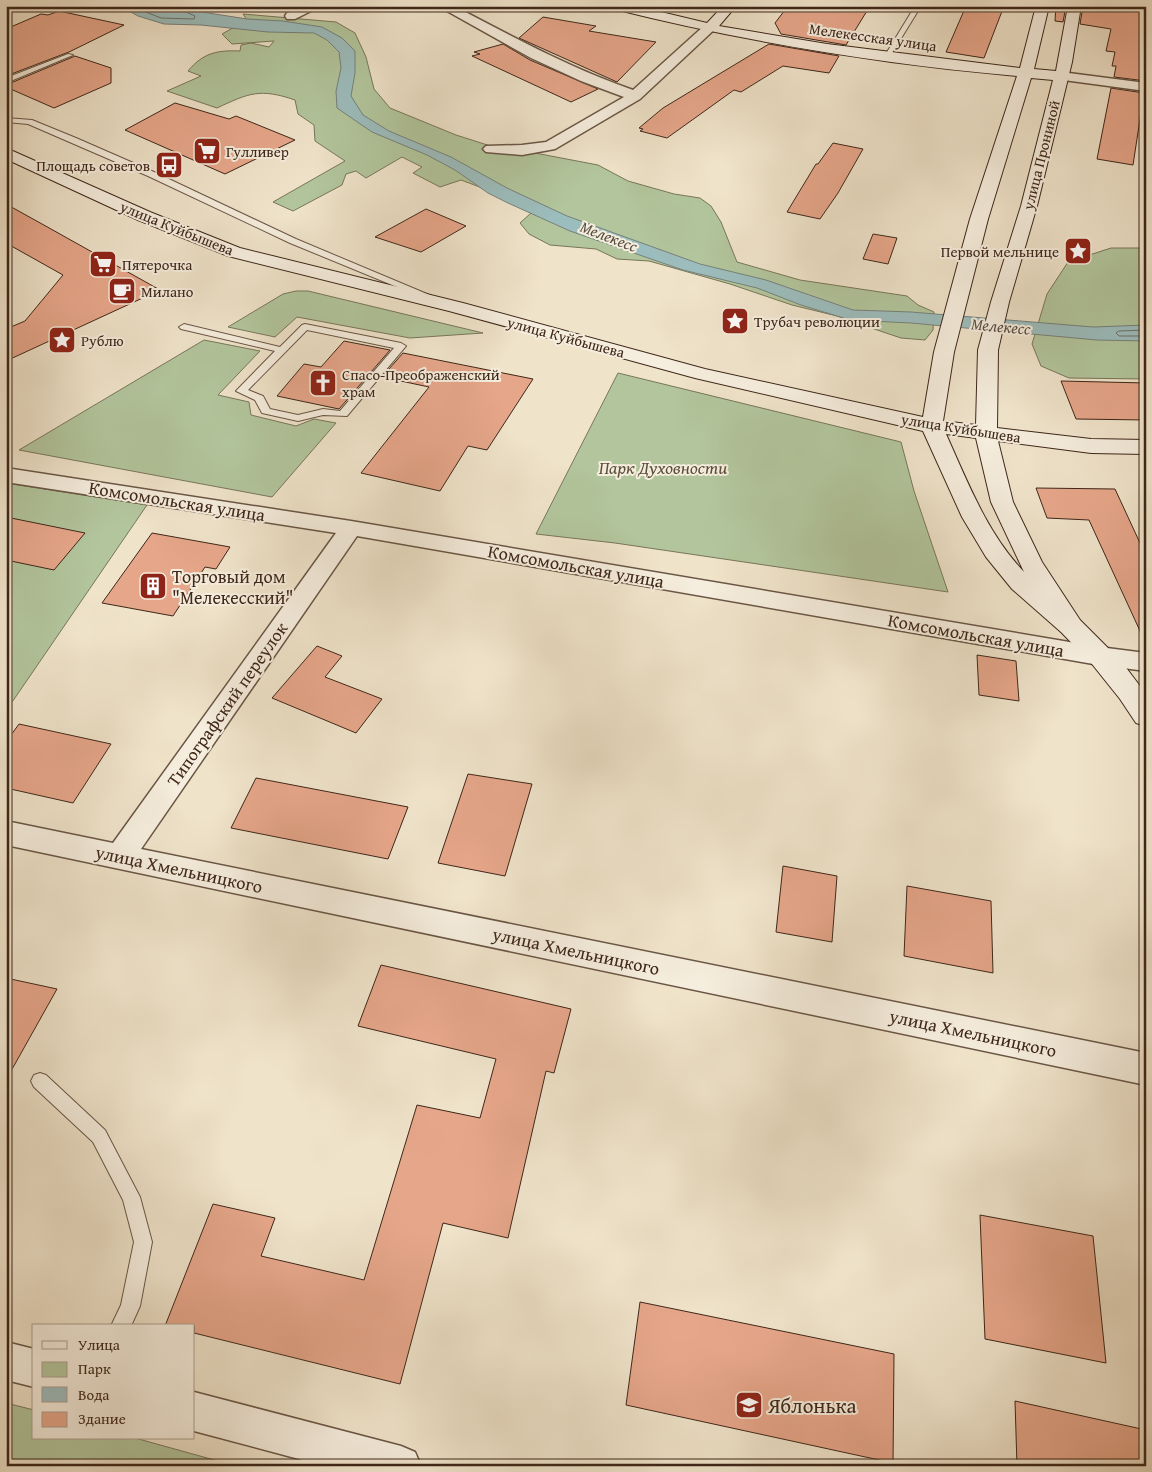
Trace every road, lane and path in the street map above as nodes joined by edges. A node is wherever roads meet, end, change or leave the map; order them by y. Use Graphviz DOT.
graph roads {
  1 [pos="315,6"];
  2 [pos="444,6"];
  3 [pos="730,6"];
  4 [pos="918,6"];
  5 [pos="1043,6"];
  6 [pos="1075,6"];
  7 [pos="618,7"];
  8 [pos="291,16"];
  9 [pos="710,28"];
  10 [pos="70,55"];
  11 [pos="888,57"];
  12 [pos="1025,72"];
  13 [pos="1060,76"];
  14 [pos="6,82"];
  15 [pos="1146,87"];
  16 [pos="636,96"];
  17 [pos="6,111"];
  18 [pos="6,120"];
  19 [pos="30,122"];
  20 [pos="491,148"];
  21 [pos="6,153"];
  22 [pos="456,307"];
  23 [pos="184,327"];
  24 [pos="282,350"];
  25 [pos="932,426"];
  26 [pos="986,434"];
  27 [pos="1146,447"];
  28 [pos="6,475"];
  29 [pos="350,528"];
  30 [pos="1071,627"];
  31 [pos="1099,656"];
  32 [pos="1146,662"];
  33 [pos="1146,716"];
  34 [pos="6,833"];
  35 [pos="120,856"];
  36 [pos="1146,1069"];
  37 [pos="40,1081"];
  38 [pos="122,1324"];
  39 [pos="6,1361"];
  40 [pos="32,1368"];
  41 [pos="195,1411"];
  42 [pos="401,1466"];
  1 -- 8 [label="street"];
  2 -- 16 [label="street"];
  3 -- 9 [label="main road"];
  4 -- 11 [label="lane"];
  5 -- 12 [label="main road"];
  6 -- 13 [label="main road, улица Прониной"];
  7 -- 9 [label="main road, Мелекесская улица"];
  9 -- 11 [label="main road, Мелекесская улица"];
  9 -- 16 [label="street"];
  10 -- 14 [label="lane"];
  11 -- 12 [label="main road, Мелекесская улица"];
  12 -- 13 [label="main road, Мелекесская улица"];
  12 -- 25 [label="main road"];
  13 -- 15 [label="street"];
  13 -- 26 [label="main road, улица Прониной"];
  16 -- 20 [label="street"];
  17 -- 19 [label="lane"];
  18 -- 19 [label="lane"];
  19 -- 22 [label="lane"];
  21 -- 22 [label="main road, улица Куйбышева"];
  22 -- 25 [label="main road, улица Куйбышева"];
  23 -- 24 [label="lane"];
  24 -- 24 [label="lane"];
  25 -- 26 [label="main road, улица Куйбышева"];
  25 -- 30 [label="main road"];
  26 -- 27 [label="main road, улица Куйбышева"];
  26 -- 30 [label="main road, улица Прониной"];
  28 -- 29 [label="street, Комсомольская улица"];
  29 -- 31 [label="street, Комсомольская улица"];
  29 -- 35 [label="street, Типографский переулок"];
  30 -- 31 [label="main road"];
  31 -- 32 [label="street, Комсомольская улица"];
  31 -- 33 [label="main road"];
  34 -- 35 [label="street, улица Хмельницкого"];
  35 -- 36 [label="street, улица Хмельницкого"];
  37 -- 38 [label="lane"];
  39 -- 40 [label="street"];
  41 -- 42 [label="street"];
}
